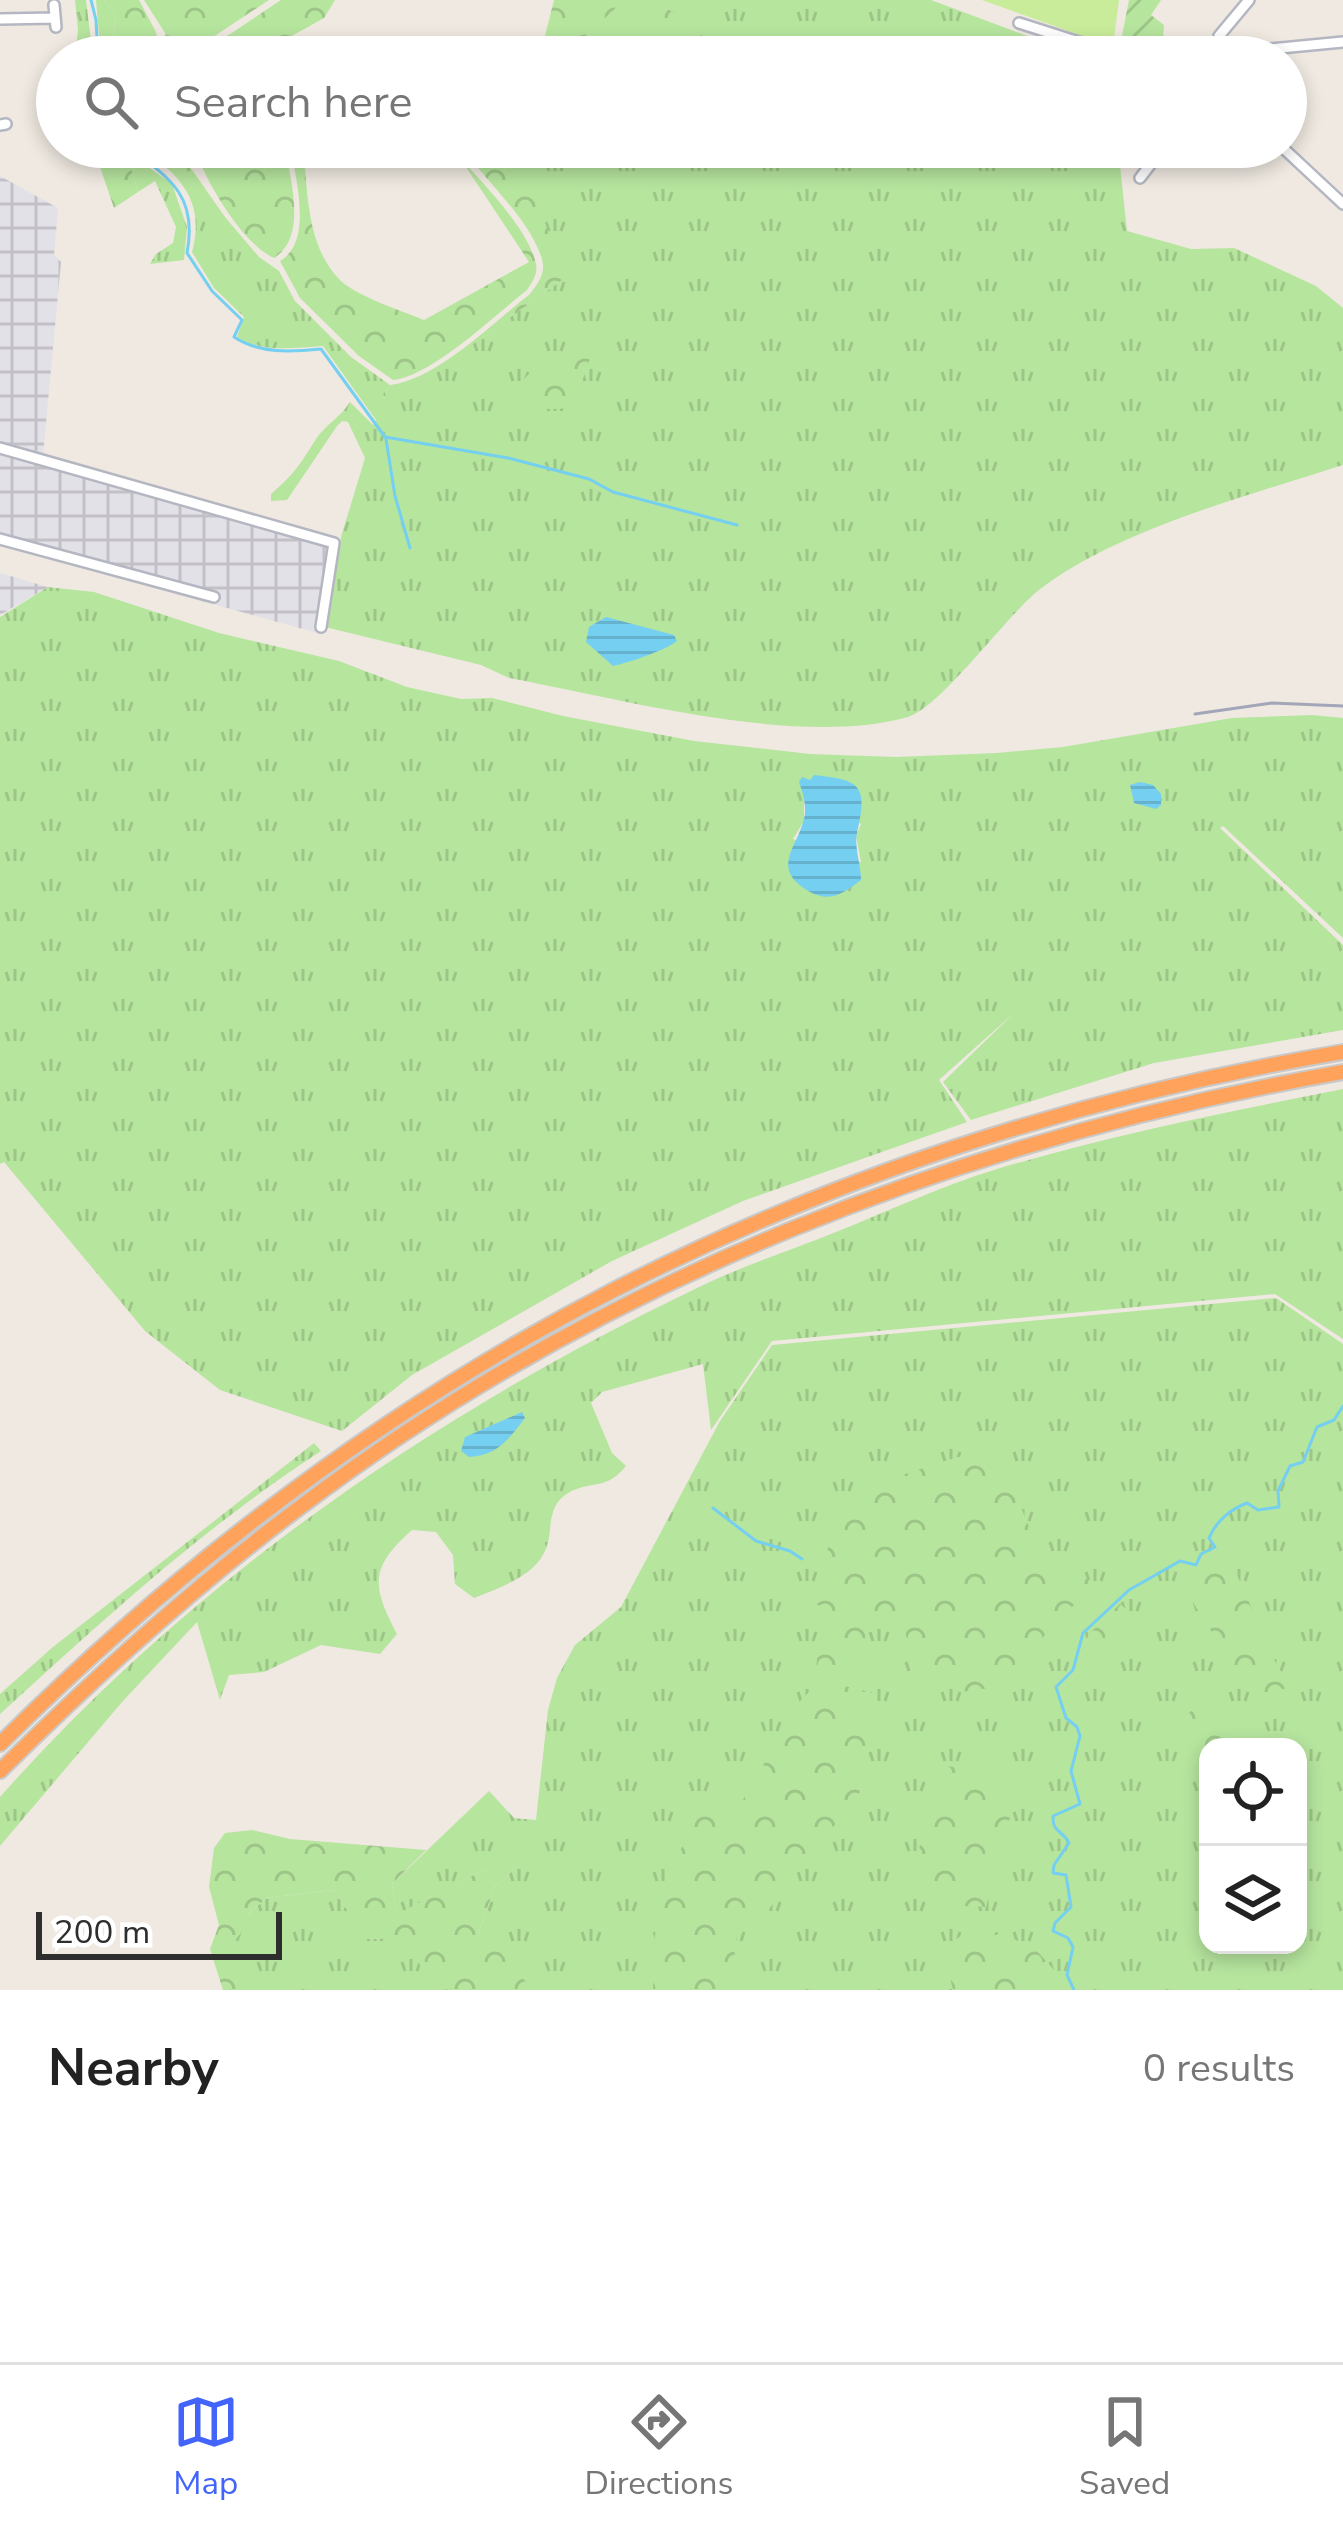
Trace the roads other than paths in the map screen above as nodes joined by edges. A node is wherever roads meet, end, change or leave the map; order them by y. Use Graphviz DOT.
graph roads {
  1 [pos="1249,0"];
  2 [pos="54,5"];
  3 [pos="0,19"];
  4 [pos="1019,23"];
  5 [pos="1060,36"];
  6 [pos="1220,36"];
  7 [pos="1343,42"];
  8 [pos="1307,45"];
  9 [pos="1148,168"];
  10 [pos="1304,168"];
  11 [pos="1140,178"];
  12 [pos="1343,204"];
  13 [pos="0,448"];
  14 [pos="0,539"];
  15 [pos="214,597"];
  16 [pos="320,628"];
  17 [pos="1343,1052"];
  18 [pos="1343,1072"];
  19 [pos="89,1655"];
  20 [pos="0,1729"];
  21 [pos="0,1744"];
  22 [pos="0,1776"];
  1 -- 6 [label="street"];
  2 -- 3 [label="street"];
  4 -- 5 [label="street"];
  7 -- 8 [label="street"];
  9 -- 11 [label="street"];
  10 -- 12 [label="street"];
  13 -- 16 [label="street"];
  14 -- 15 [label="street"];
  17 -- 19 [label="highway"];
  18 -- 22 [label="highway"];
  19 -- 20 [label="highway"];
  19 -- 21 [label="highway"];
}
